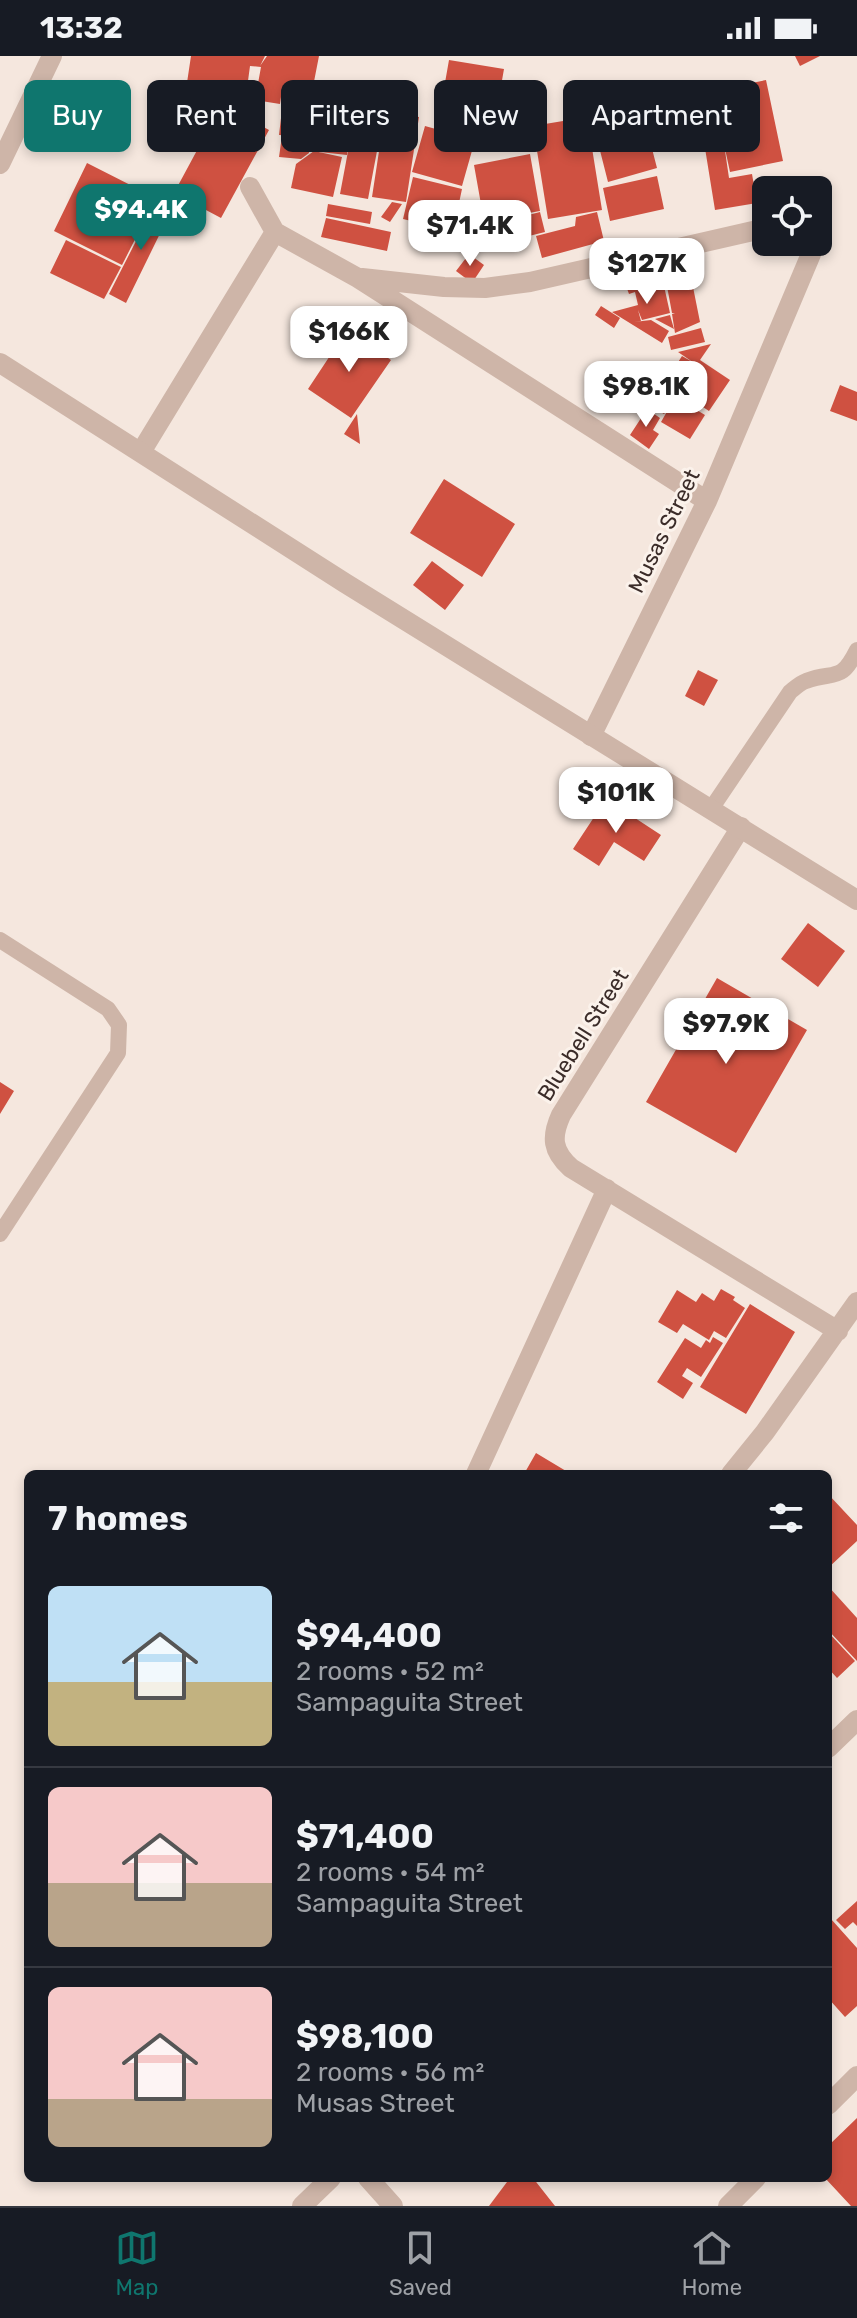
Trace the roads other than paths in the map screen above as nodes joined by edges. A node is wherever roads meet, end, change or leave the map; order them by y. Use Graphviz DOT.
graph roads {
  1 [pos="52,56"];
  2 [pos="0,164"];
  3 [pos="250,187"];
  4 [pos="752,231"];
  5 [pos="275,232"];
  6 [pos="805,256"];
  7 [pos="358,278"];
  8 [pos="0,363"];
  9 [pos="141,452"];
  10 [pos="707,501"];
  11 [pos="857,650"];
  12 [pos="591,736"];
  13 [pos="711,809"];
  14 [pos="741,827"];
  15 [pos="857,900"];
  16 [pos="0,940"];
  17 [pos="607,1189"];
  18 [pos="0,1234"];
  19 [pos="857,1302"];
  20 [pos="838,1331"];
  21 [pos="478,1470"];
  22 [pos="734,1470"];
  23 [pos="857,1720"];
  24 [pos="832,1744"];
  25 [pos="857,2076"];
  26 [pos="832,2101"];
  27 [pos="327,2182"];
  28 [pos="372,2182"];
  29 [pos="752,2182"];
  30 [pos="302,2206"];
  31 [pos="393,2206"];
  32 [pos="728,2206"];
  1 -- 2 [label="street"];
  3 -- 5 [label="street"];
  4 -- 7 [label="street"];
  5 -- 7 [label="street"];
  5 -- 9 [label="street"];
  6 -- 10 [label="street, Musas Street"];
  7 -- 10 [label="street"];
  8 -- 9 [label="street"];
  9 -- 12 [label="street"];
  10 -- 12 [label="street, Musas Street"];
  11 -- 13 [label="lane"];
  12 -- 13 [label="street"];
  13 -- 14 [label="street"];
  14 -- 15 [label="street"];
  14 -- 17 [label="street, Bluebell Street"];
  16 -- 18 [label="lane"];
  17 -- 20 [label="street, Bluebell Street"];
  17 -- 21 [label="street"];
  19 -- 20 [label="street"];
  20 -- 22 [label="street"];
  23 -- 24 [label="street"];
  25 -- 26 [label="street"];
  27 -- 30 [label="street"];
  28 -- 31 [label="street"];
  29 -- 32 [label="street"];
}
